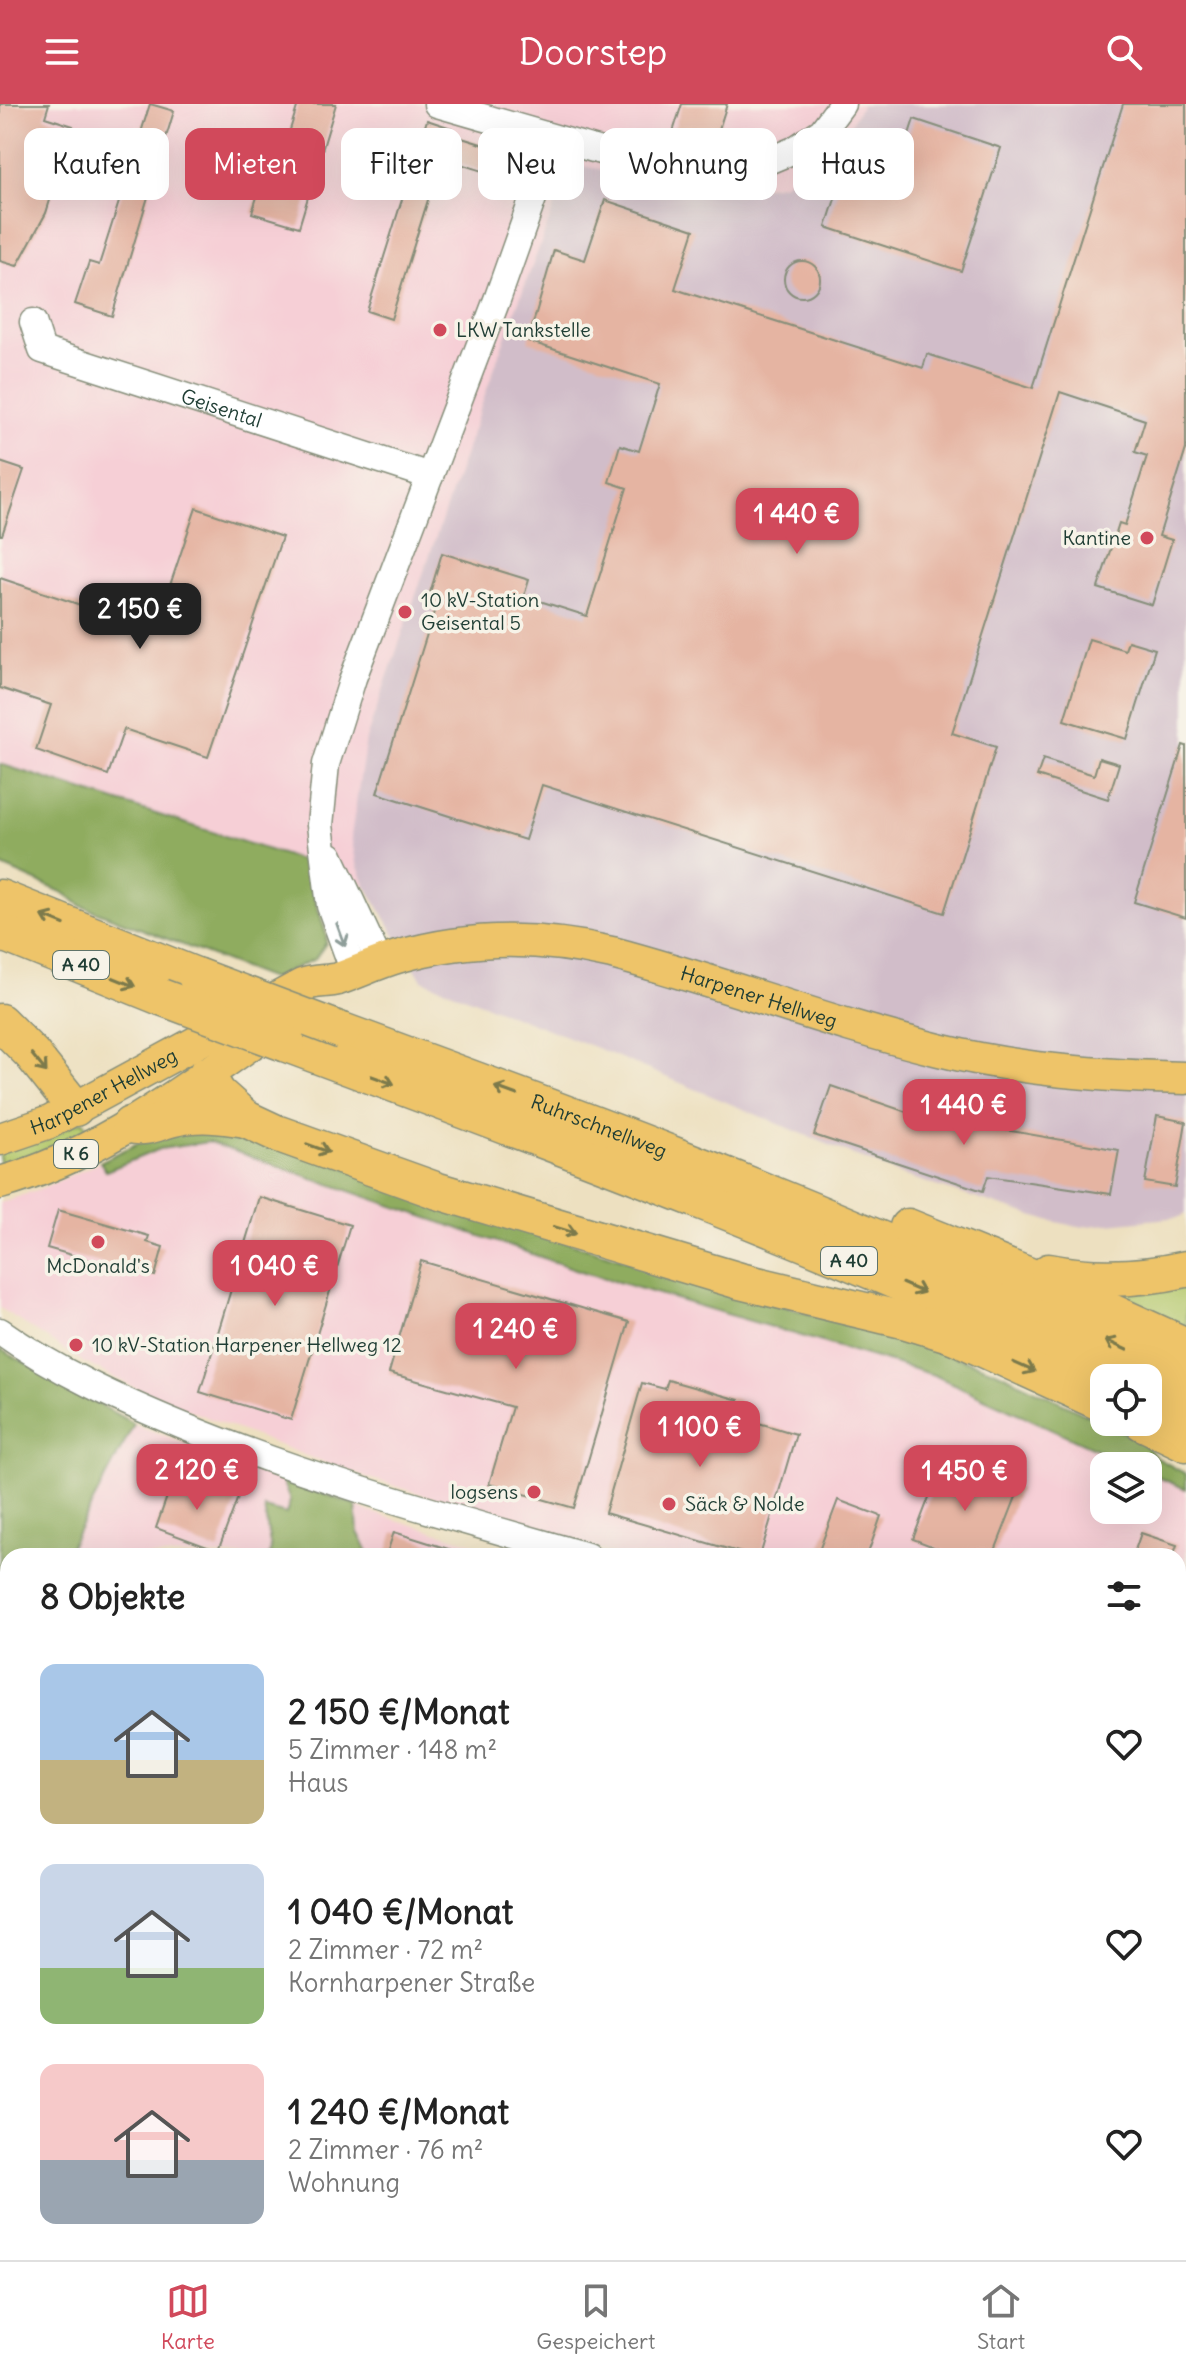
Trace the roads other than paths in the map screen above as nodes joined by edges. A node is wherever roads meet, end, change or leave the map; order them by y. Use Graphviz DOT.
graph roads {
  1 [pos="437,104"];
  2 [pos="842,104"];
  3 [pos="517,128"];
  4 [pos="584,147"];
  5 [pos="532,200"];
  6 [pos="33,322"];
  7 [pos="430,476"];
  8 [pos="0,898"];
  9 [pos="0,932"];
  10 [pos="356,972"];
  11 [pos="0,1022"];
  12 [pos="216,1034"];
  13 [pos="206,1075"];
  14 [pos="1186,1078"];
  15 [pos="75,1108"];
  16 [pos="246,1119"];
  17 [pos="124,1129"];
  18 [pos="0,1139"];
  19 [pos="581,1153"];
  20 [pos="678,1156"];
  21 [pos="6,1185"];
  22 [pos="976,1253"];
  23 [pos="1186,1269"];
  24 [pos="0,1331"];
  25 [pos="953,1335"];
  26 [pos="1186,1346"];
  27 [pos="1090,1368"];
  28 [pos="1186,1379"];
  29 [pos="1090,1398"];
  30 [pos="1162,1415"];
  31 [pos="1174,1432"];
  32 [pos="559,1548"];
  1 -- 3 [label="street"];
  2 -- 4 [label="street"];
  5 -- 7 [label="street"];
  6 -- 7 [label="street, Geisental"];
  7 -- 10 [label="street"];
  20 -- 8 [label="highway, Ruhrschnellweg / A 40, one-way, bridge"];
  9 -- 19 [label="highway, Ruhrschnellweg / A 40, one-way, bridge"];
  10 -- 12 [label="main road, Harpener Hellweg / K 6"];
  10 -- 13 [label="main road, Harpener Hellweg / K 6"];
  10 -- 14 [label="main road, Harpener Hellweg / K 6"];
  11 -- 15 [label="highway, one-way"];
  12 -- 13 [label="main road"];
  12 -- 15 [label="main road, Harpener Hellweg / K 6"];
  13 -- 16 [label="highway"];
  13 -- 17 [label="main road, Harpener Hellweg / K 6"];
  15 -- 17 [label="main road"];
  15 -- 18 [label="main road, Harpener Hellweg / K 6"];
  16 -- 17 [label="highway"];
  16 -- 25 [label="highway, one-way"];
  17 -- 21 [label="main road, Harpener Hellweg / K 6"];
  19 -- 25 [label="highway"];
  19 -- 27 [label="highway, Ruhrschnellweg / A 40, one-way"];
  20 -- 22 [label="highway"];
  28 -- 20 [label="highway, Ruhrschnellweg / A 40, one-way"];
  22 -- 23 [label="highway"];
  22 -- 26 [label="highway"];
  24 -- 32 [label="street"];
  25 -- 29 [label="highway, one-way"];
  30 -- 31 [label="highway"];
}
